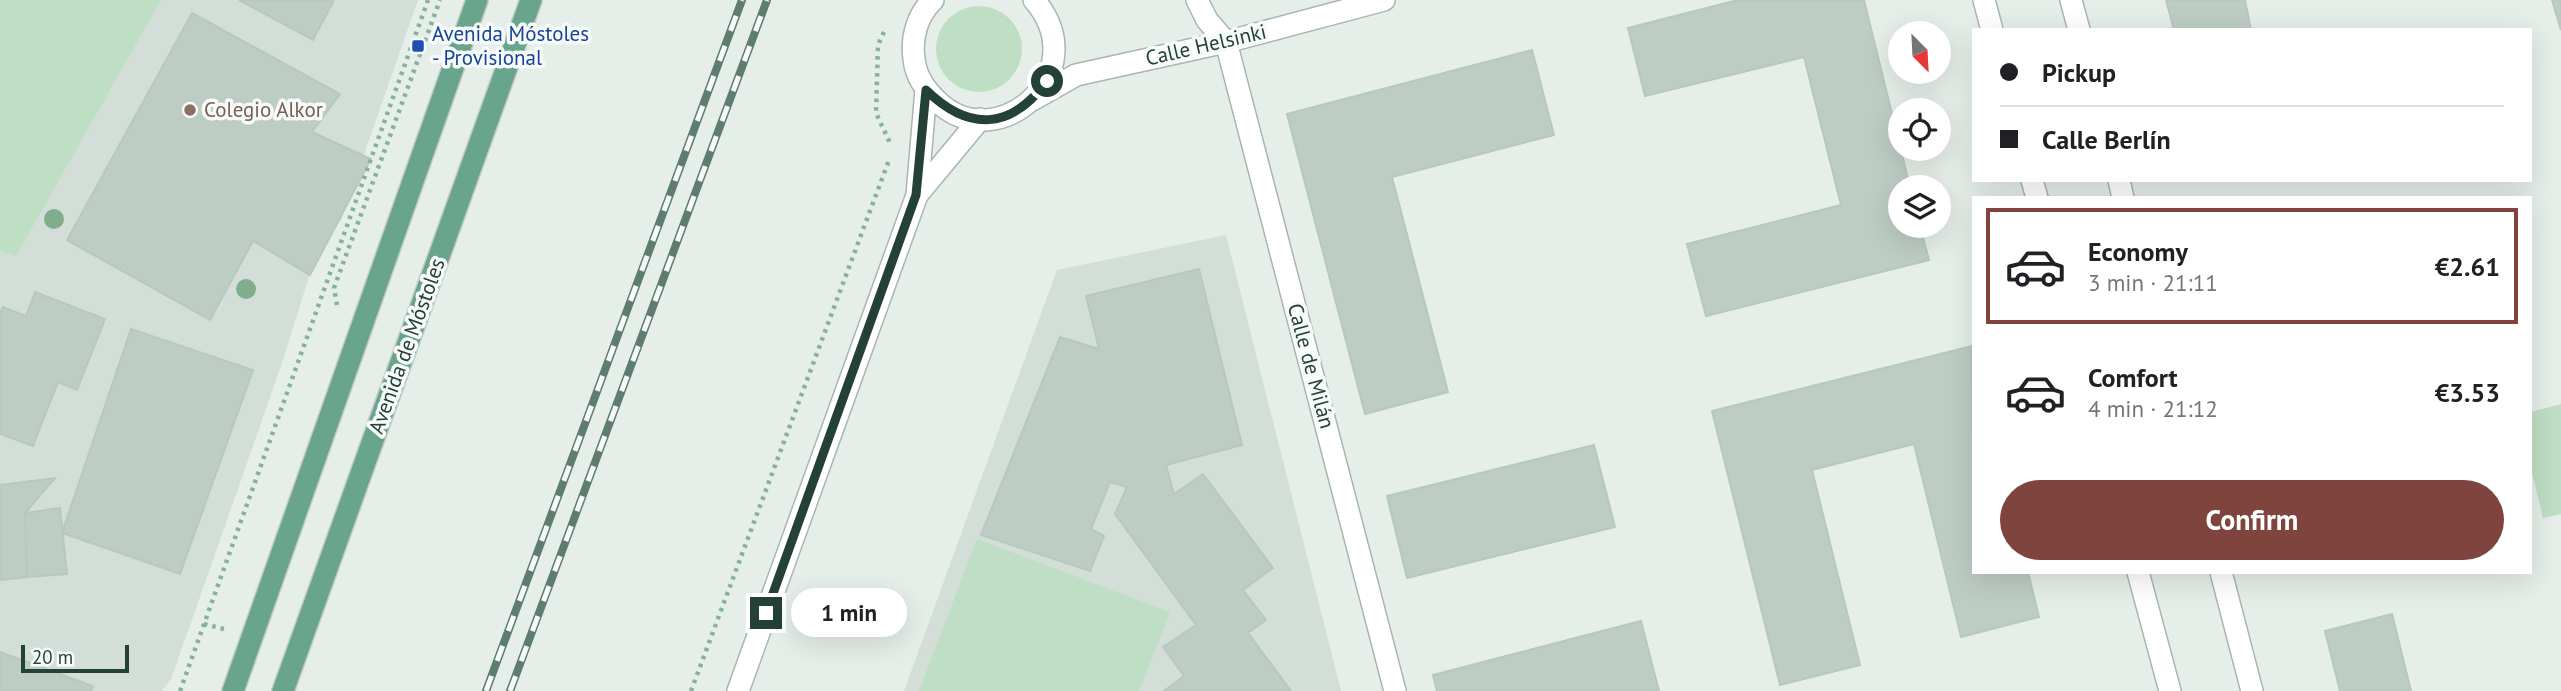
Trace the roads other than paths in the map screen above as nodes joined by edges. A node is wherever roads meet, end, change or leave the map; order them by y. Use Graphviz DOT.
graph roads {
  1 [pos="477,0"];
  2 [pos="531,0"];
  3 [pos="933,0"];
  4 [pos="1034,0"];
  5 [pos="1197,0"];
  6 [pos="1384,0"];
  7 [pos="1984,0"];
  8 [pos="2071,0"];
  9 [pos="1991,28"];
  10 [pos="2078,28"];
  11 [pos="1226,42"];
  12 [pos="926,90"];
  13 [pos="1032,100"];
  14 [pos="981,119"];
  15 [pos="916,195"];
  16 [pos="2139,574"];
  17 [pos="2222,574"];
  18 [pos="233,691"];
  19 [pos="282,691"];
  20 [pos="738,691"];
  21 [pos="1395,691"];
  22 [pos="2170,691"];
  23 [pos="2252,691"];
  1 -- 18 [label="main road"];
  2 -- 19 [label="main road, Avenida de Móstoles"];
  3 -- 12 [label="street"];
  4 -- 13 [label="street"];
  5 -- 11 [label="street"];
  6 -- 11 [label="street, Calle Helsinki"];
  7 -- 9 [label="street"];
  8 -- 10 [label="street"];
  11 -- 13 [label="street, Calle Helsinki"];
  11 -- 21 [label="street, Calle de Milán"];
  12 -- 14 [label="street"];
  12 -- 15 [label="street"];
  13 -- 14 [label="street, Calle Helsinki"];
  14 -- 15 [label="street"];
  15 -- 20 [label="street"];
  16 -- 22 [label="street"];
  17 -- 23 [label="street"];
}
